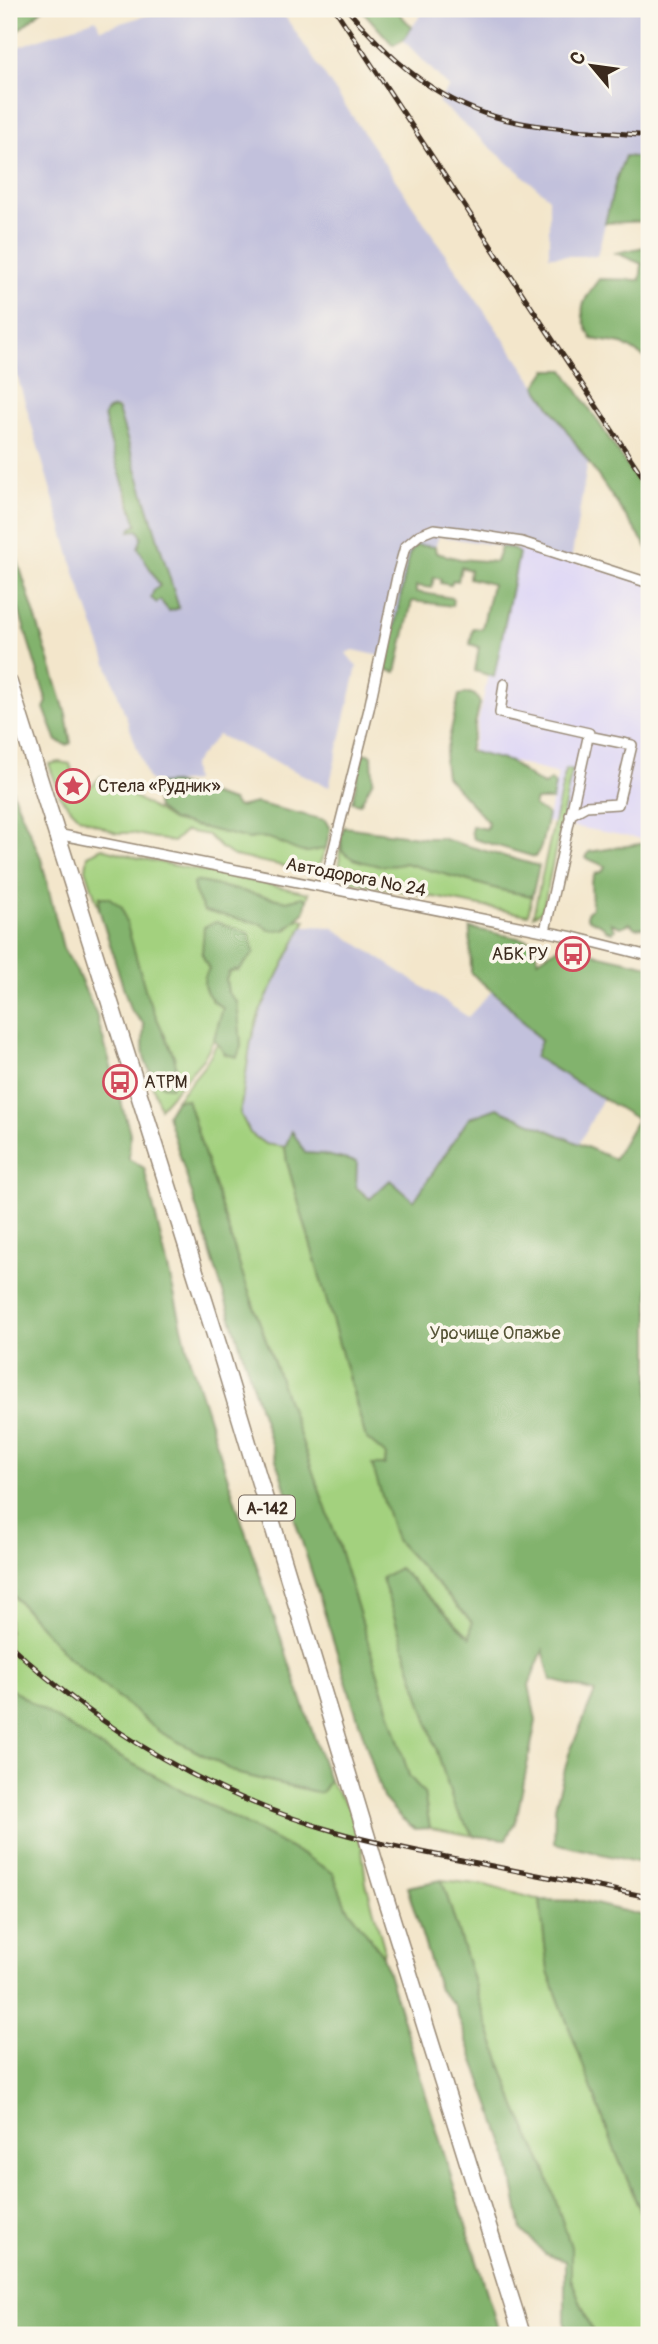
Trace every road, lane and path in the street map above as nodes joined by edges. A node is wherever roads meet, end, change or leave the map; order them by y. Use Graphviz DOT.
graph roads {
  1 [pos="649,583"];
  2 [pos="9,683"];
  3 [pos="504,684"];
  4 [pos="588,736"];
  5 [pos="570,815"];
  6 [pos="55,834"];
  7 [pos="324,887"];
  8 [pos="545,932"];
  9 [pos="649,956"];
  10 [pos="522,2335"];
  1 -- 7 [label="street"];
  2 -- 6 [label="highway, А-142"];
  3 -- 4 [label="street"];
  4 -- 5 [label="street"];
  4 -- 5 [label="street"];
  5 -- 8 [label="street"];
  6 -- 7 [label="street, Автодорога № 24"];
  6 -- 10 [label="highway, А-142"];
  7 -- 8 [label="street, Автодорога № 24"];
  8 -- 9 [label="street, Автодорога № 24"];
}
